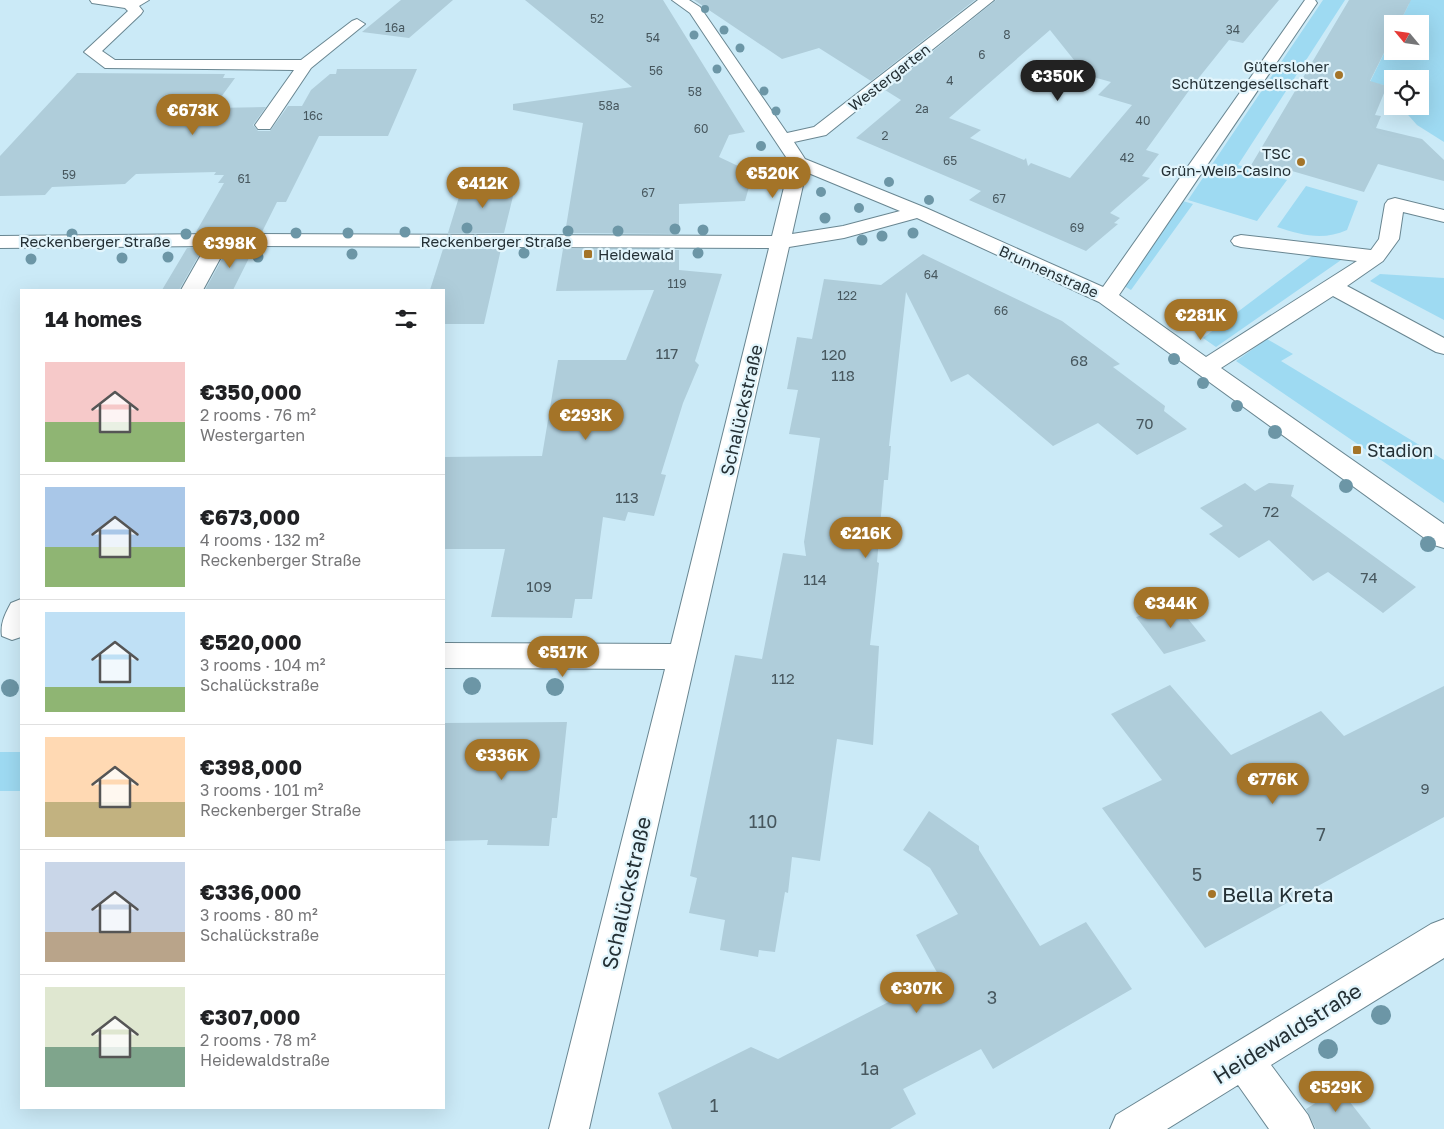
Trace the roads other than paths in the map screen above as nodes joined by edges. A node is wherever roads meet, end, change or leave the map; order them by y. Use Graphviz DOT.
graph roads {
  1 [pos="97,0"];
  2 [pos="679,0"];
  3 [pos="987,0"];
  4 [pos="136,2"];
  5 [pos="1310,3"];
  6 [pos="357,24"];
  7 [pos="305,65"];
  8 [pos="264,125"];
  9 [pos="783,139"];
  10 [pos="799,163"];
  11 [pos="919,212"];
  12 [pos="1444,216"];
  13 [pos="220,240"];
  14 [pos="1241,241"];
  15 [pos="0,242"];
  16 [pos="781,242"];
  17 [pos="1376,257"];
  18 [pos="1332,287"];
  19 [pos="193,289"];
  20 [pos="1106,297"];
  21 [pos="1444,347"];
  22 [pos="1206,367"];
  23 [pos="1444,538"];
  24 [pos="445,655"];
  25 [pos="683,657"];
  26 [pos="1444,937"];
  27 [pos="1244,1060"];
  28 [pos="569,1129"];
  29 [pos="1130,1129"];
  30 [pos="1294,1129"];
  1 -- 4 [label="street"];
  2 -- 9 [label="street"];
  3 -- 9 [label="street, Westergarten"];
  4 -- 7 [label="street"];
  5 -- 20 [label="street"];
  6 -- 7 [label="street"];
  7 -- 8 [label="street"];
  9 -- 10 [label="street"];
  10 -- 11 [label="street, Brunnenstraße"];
  10 -- 16 [label="street, Schalückstraße"];
  11 -- 16 [label="street, Reckenberger Straße"];
  11 -- 20 [label="street, Brunnenstraße"];
  12 -- 17 [label="street"];
  13 -- 15 [label="street, Reckenberger Straße"];
  13 -- 16 [label="street, Reckenberger Straße"];
  13 -- 19 [label="street"];
  14 -- 17 [label="street"];
  16 -- 25 [label="street, Schalückstraße"];
  17 -- 18 [label="street"];
  18 -- 21 [label="street"];
  18 -- 22 [label="street"];
  20 -- 22 [label="street, Brunnenstraße"];
  22 -- 23 [label="street, Brunnenstraße"];
  24 -- 25 [label="street"];
  25 -- 28 [label="street, Schalückstraße"];
  26 -- 27 [label="street, Heidewaldstraße"];
  27 -- 29 [label="street, Heidewaldstraße"];
  27 -- 30 [label="street"];
}
